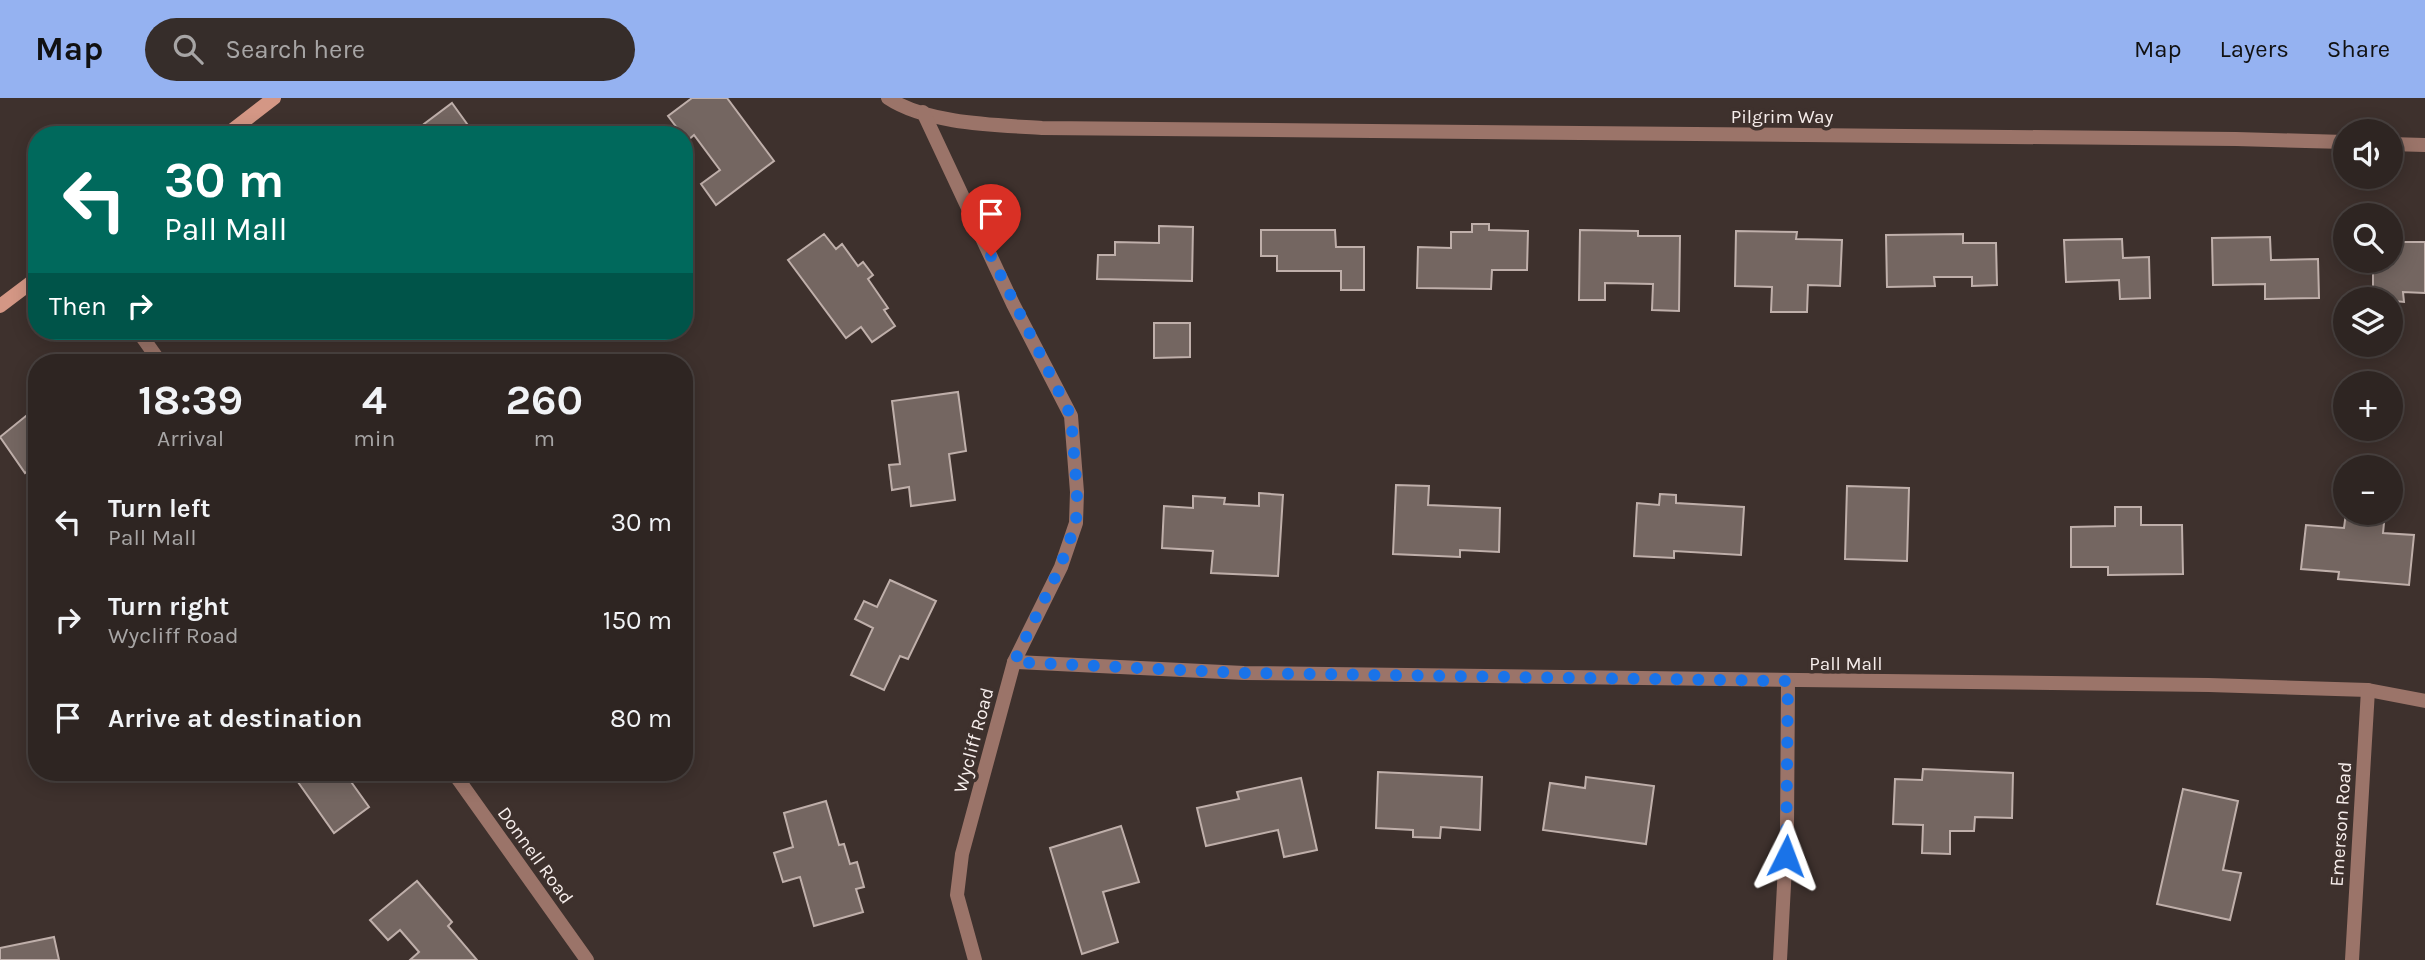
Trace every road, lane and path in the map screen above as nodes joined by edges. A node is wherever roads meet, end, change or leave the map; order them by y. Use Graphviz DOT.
graph roads {
  1 [pos="274,98"];
  2 [pos="888,98"];
  3 [pos="923,112"];
  4 [pos="238,126"];
  5 [pos="2333,142"];
  6 [pos="2403,144"];
  7 [pos="2425,145"];
  8 [pos="28,285"];
  9 [pos="0,306"];
  10 [pos="1014,662"];
  11 [pos="1788,681"];
  12 [pos="2368,690"];
  13 [pos="2425,701"];
  14 [pos="459,781"];
  15 [pos="587,960"];
  16 [pos="975,960"];
  17 [pos="1780,960"];
  18 [pos="2352,960"];
  1 -- 4 [label="main road"];
  2 -- 3 [label="street, Pilgrim Way"];
  3 -- 5 [label="street, Pilgrim Way"];
  3 -- 10 [label="street, Wycliff Road"];
  6 -- 7 [label="street"];
  8 -- 9 [label="main road"];
  10 -- 11 [label="street, Pall Mall"];
  10 -- 16 [label="street, Wycliff Road"];
  11 -- 12 [label="street, Pall Mall"];
  11 -- 17 [label="street"];
  12 -- 13 [label="street, Pall Mall"];
  12 -- 18 [label="street, Emerson Road"];
  14 -- 15 [label="street, Donnell Road"];
}
